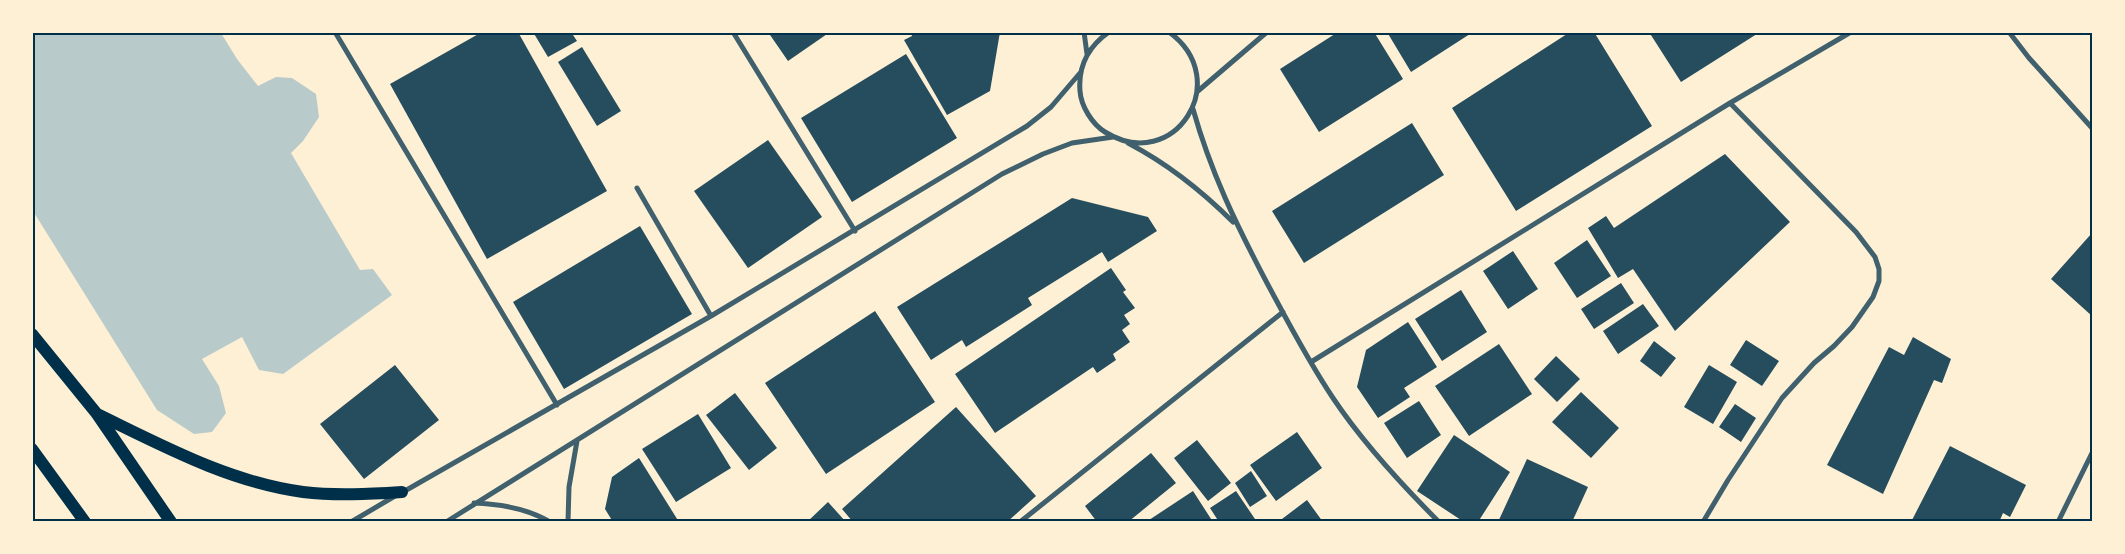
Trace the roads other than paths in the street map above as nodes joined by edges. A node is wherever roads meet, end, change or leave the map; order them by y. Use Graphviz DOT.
graph roads {
  1 [pos="335,32"];
  2 [pos="733,32"];
  3 [pos="1084,32"];
  4 [pos="1109,32"];
  5 [pos="1169,32"];
  6 [pos="1267,32"];
  7 [pos="1851,32"];
  8 [pos="2009,32"];
  9 [pos="1087,55"];
  10 [pos="1080,73"];
  11 [pos="1198,90"];
  12 [pos="1730,103"];
  13 [pos="1193,109"];
  14 [pos="2092,128"];
  15 [pos="1113,137"];
  16 [pos="1126,142"];
  17 [pos="637,188"];
  18 [pos="1236,225"];
  19 [pos="855,231"];
  20 [pos="1283,312"];
  21 [pos="711,316"];
  22 [pos="32,334"];
  23 [pos="1311,362"];
  24 [pos="557,405"];
  25 [pos="97,414"];
  26 [pos="576,441"];
  27 [pos="32,449"];
  28 [pos="2092,453"];
  29 [pos="402,492"];
  30 [pos="473,503"];
  31 [pos="85,522"];
  32 [pos="171,522"];
  33 [pos="351,522"];
  34 [pos="446,522"];
  35 [pos="550,522"];
  36 [pos="568,522"];
  37 [pos="1020,522"];
  38 [pos="1439,522"];
  39 [pos="1703,522"];
  40 [pos="2058,522"];
  1 -- 24 [label="street"];
  2 -- 19 [label="street"];
  3 -- 9 [label="street"];
  4 -- 9 [label="street"];
  5 -- 11 [label="street"];
  6 -- 11 [label="street"];
  7 -- 12 [label="street"];
  8 -- 14 [label="street"];
  9 -- 10 [label="street"];
  10 -- 15 [label="street"];
  10 -- 19 [label="street"];
  11 -- 13 [label="street"];
  12 -- 23 [label="street"];
  12 -- 39 [label="street"];
  13 -- 16 [label="street"];
  13 -- 18 [label="street"];
  15 -- 16 [label="street"];
  15 -- 26 [label="street"];
  16 -- 18 [label="street"];
  17 -- 21 [label="street"];
  18 -- 20 [label="street"];
  19 -- 21 [label="street"];
  20 -- 23 [label="street"];
  20 -- 37 [label="street"];
  21 -- 24 [label="street"];
  22 -- 25 [label="main road"];
  23 -- 38 [label="street"];
  24 -- 29 [label="street"];
  25 -- 29 [label="main road"];
  25 -- 32 [label="main road"];
  26 -- 30 [label="street"];
  26 -- 36 [label="street"];
  27 -- 31 [label="main road"];
  28 -- 40 [label="street"];
  29 -- 33 [label="street"];
  30 -- 34 [label="street"];
  30 -- 35 [label="street"];
}
